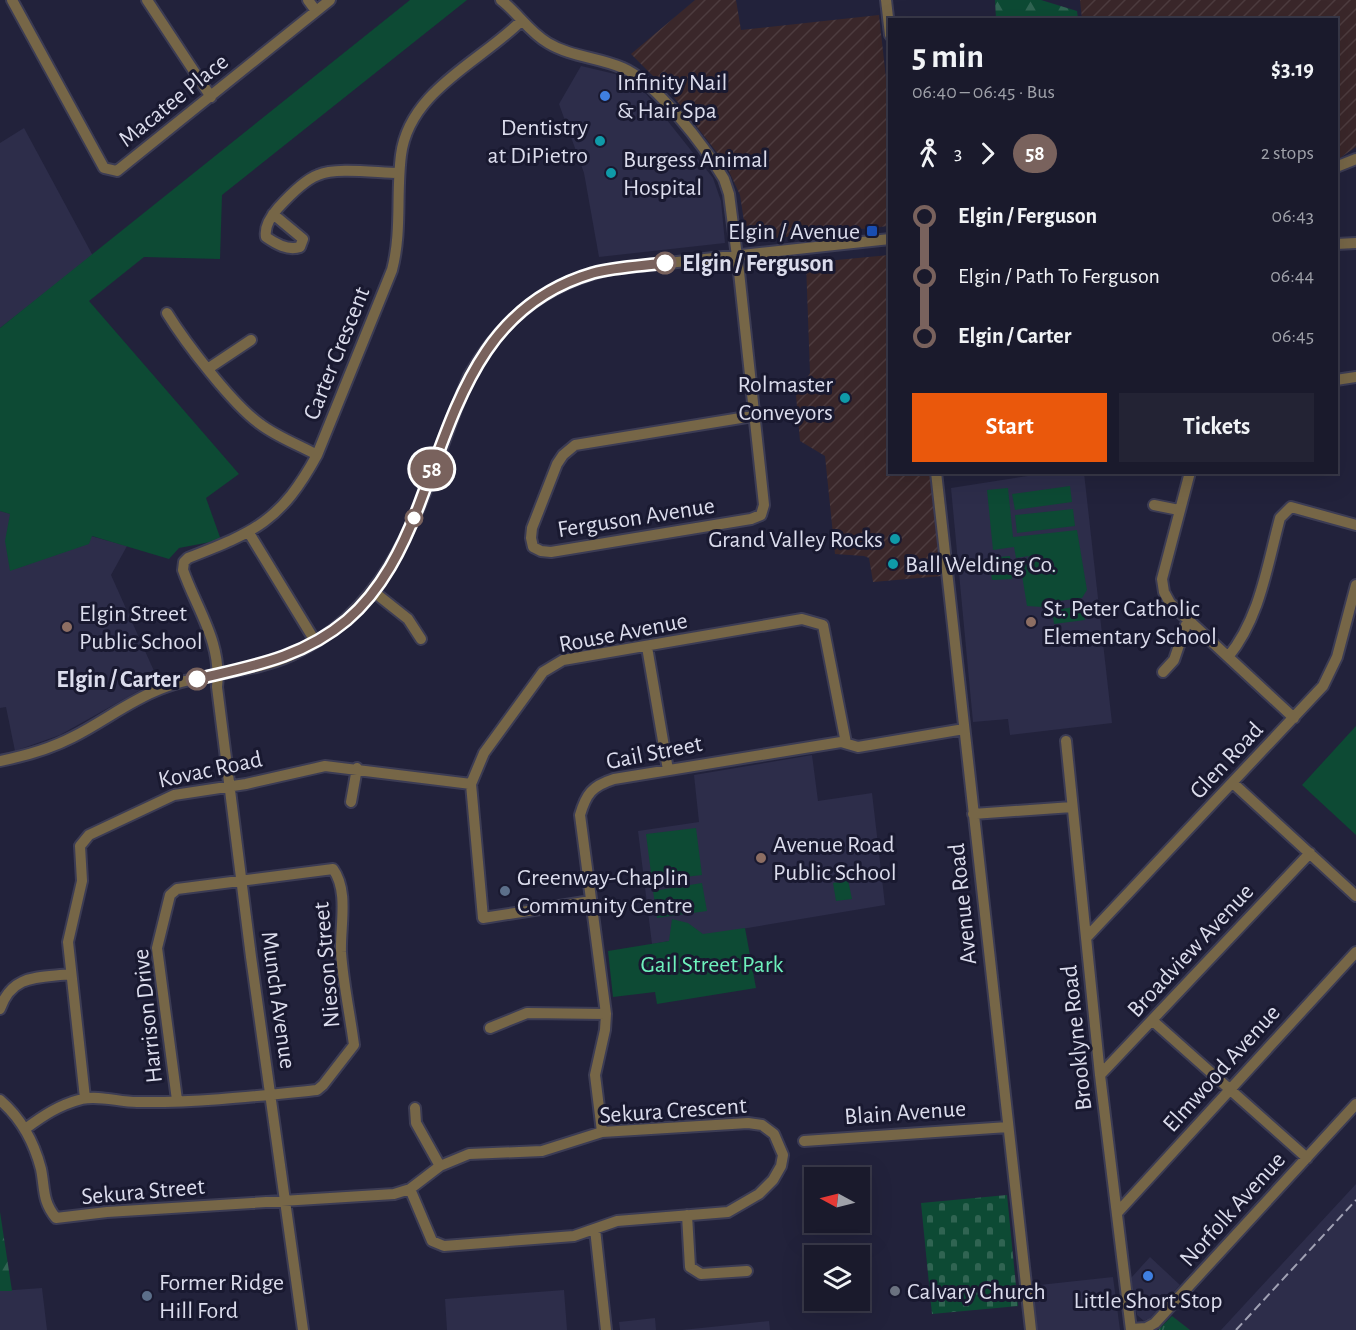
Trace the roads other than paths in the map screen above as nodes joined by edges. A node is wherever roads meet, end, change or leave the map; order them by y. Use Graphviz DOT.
graph roads {
  1 [pos="12,0"];
  2 [pos="147,0"];
  3 [pos="308,0"];
  4 [pos="330,0"];
  5 [pos="501,0"];
  6 [pos="886,0"];
  7 [pos="316,11"];
  8 [pos="888,18"];
  9 [pos="521,21"];
  10 [pos="211,97"];
  11 [pos="1356,159"];
  12 [pos="1338,166"];
  13 [pos="399,173"];
  14 [pos="273,214"];
  15 [pos="888,238"];
  16 [pos="1356,243"];
  17 [pos="1338,244"];
  18 [pos="737,255"];
  19 [pos="167,313"];
  20 [pos="251,340"];
  21 [pos="209,368"];
  22 [pos="1356,377"];
  23 [pos="1338,380"];
  24 [pos="753,416"];
  25 [pos="317,455"];
  26 [pos="936,474"];
  27 [pos="1189,474"];
  28 [pos="1154,505"];
  29 [pos="1179,510"];
  30 [pos="1356,525"];
  31 [pos="249,533"];
  32 [pos="1356,585"];
  33 [pos="374,592"];
  34 [pos="1188,619"];
  35 [pos="421,639"];
  36 [pos="315,641"];
  37 [pos="647,647"];
  38 [pos="1228,657"];
  39 [pos="1163,672"];
  40 [pos="218,675"];
  41 [pos="1294,718"];
  42 [pos="964,729"];
  43 [pos="1066,741"];
  44 [pos="846,743"];
  45 [pos="0,761"];
  46 [pos="357,768"];
  47 [pos="668,770"];
  48 [pos="471,784"];
  49 [pos="1234,784"];
  50 [pos="230,787"];
  51 [pos="351,802"];
  52 [pos="1072,807"];
  53 [pos="973,814"];
  54 [pos="1310,853"];
  55 [pos="243,880"];
  56 [pos="1356,896"];
  57 [pos="591,901"];
  58 [pos="1086,938"];
  59 [pos="1356,952"];
  60 [pos="70,974"];
  61 [pos="0,1009"];
  62 [pos="606,1014"];
  63 [pos="1153,1021"];
  64 [pos="490,1028"];
  65 [pos="1100,1076"];
  66 [pos="1229,1090"];
  67 [pos="271,1094"];
  68 [pos="85,1098"];
  69 [pos="0,1100"];
  70 [pos="177,1100"];
  71 [pos="1356,1104"];
  72 [pos="415,1108"];
  73 [pos="1008,1127"];
  74 [pos="25,1129"];
  75 [pos="602,1132"];
  76 [pos="804,1140"];
  77 [pos="1306,1158"];
  78 [pos="440,1166"];
  79 [pos="410,1190"];
  80 [pos="367,1197"];
  81 [pos="287,1202"];
  82 [pos="1117,1213"];
  83 [pos="687,1215"];
  84 [pos="595,1229"];
  85 [pos="747,1271"];
  86 [pos="1131,1329"];
  87 [pos="303,1330"];
  88 [pos="606,1330"];
  89 [pos="1031,1330"];
  1 -- 10 [label="street, Macatee Place"];
  2 -- 10 [label="street"];
  3 -- 7 [label="street"];
  4 -- 7 [label="street, Macatee Place"];
  5 -- 9 [label="street, Ferguson Avenue"];
  6 -- 8 [label="street"];
  7 -- 10 [label="street, Macatee Place"];
  9 -- 13 [label="street, Carter Crescent"];
  9 -- 18 [label="street, Ferguson Avenue"];
  11 -- 12 [label="street"];
  13 -- 14 [label="street"];
  13 -- 25 [label="street, Carter Crescent"];
  15 -- 18 [label="street"];
  16 -- 17 [label="street"];
  18 -- 24 [label="street, Ferguson Avenue"];
  18 -- 33 [label="street"];
  19 -- 21 [label="street"];
  20 -- 21 [label="street"];
  21 -- 25 [label="street"];
  22 -- 23 [label="street"];
  24 -- 24 [label="street, Ferguson Avenue"];
  25 -- 31 [label="street, Carter Crescent"];
  26 -- 42 [label="street, Avenue Road"];
  27 -- 29 [label="street"];
  28 -- 29 [label="street"];
  29 -- 34 [label="street"];
  30 -- 38 [label="street"];
  31 -- 36 [label="street"];
  31 -- 40 [label="street, Carter Crescent"];
  32 -- 41 [label="street, Glen Road"];
  33 -- 35 [label="street"];
  33 -- 36 [label="street"];
  34 -- 38 [label="street"];
  34 -- 39 [label="street"];
  36 -- 40 [label="street"];
  37 -- 44 [label="street, Rouse Avenue"];
  37 -- 47 [label="street"];
  37 -- 48 [label="street, Rouse Avenue"];
  38 -- 41 [label="street"];
  40 -- 45 [label="street"];
  40 -- 50 [label="street, Munch Avenue"];
  41 -- 49 [label="street, Glen Road"];
  42 -- 44 [label="street, Gail Street"];
  42 -- 53 [label="street, Avenue Road"];
  43 -- 52 [label="street, Brooklyne Road"];
  44 -- 47 [label="street, Gail Street"];
  46 -- 48 [label="street, Kovac Road"];
  46 -- 50 [label="street, Kovac Road"];
  46 -- 51 [label="street"];
  47 -- 57 [label="street, Gail Street"];
  48 -- 57 [label="street, Rouse Avenue"];
  49 -- 54 [label="street"];
  49 -- 58 [label="street, Glen Road"];
  50 -- 55 [label="street, Munch Avenue"];
  50 -- 60 [label="street, Kovac Road"];
  52 -- 53 [label="street"];
  52 -- 58 [label="street, Brooklyne Road"];
  53 -- 73 [label="street, Avenue Road"];
  54 -- 56 [label="street"];
  54 -- 63 [label="street, Broadview Avenue"];
  55 -- 67 [label="street, Munch Avenue"];
  55 -- 67 [label="street, Nieson Street"];
  55 -- 70 [label="street, Harrison Drive"];
  57 -- 62 [label="street, Gail Street"];
  58 -- 65 [label="street, Brooklyne Road"];
  59 -- 66 [label="street, Elmwood Avenue"];
  60 -- 61 [label="street"];
  60 -- 68 [label="street, Kovac Road"];
  62 -- 64 [label="street"];
  62 -- 75 [label="street, Gail Street"];
  63 -- 65 [label="street, Broadview Avenue"];
  63 -- 66 [label="street"];
  65 -- 82 [label="street, Brooklyne Road"];
  66 -- 77 [label="street"];
  66 -- 82 [label="street, Elmwood Avenue"];
  67 -- 70 [label="street"];
  67 -- 81 [label="street, Munch Avenue"];
  68 -- 70 [label="street"];
  68 -- 74 [label="street"];
  69 -- 74 [label="street, Sekura Street"];
  71 -- 77 [label="street, Norfolk Avenue"];
  72 -- 78 [label="street"];
  73 -- 76 [label="street, Blain Avenue"];
  73 -- 89 [label="street, Avenue Road"];
  74 -- 81 [label="street, Sekura Street"];
  75 -- 78 [label="street, Sekura Crescent"];
  75 -- 83 [label="street, Sekura Crescent"];
  77 -- 86 [label="street, Norfolk Avenue"];
  78 -- 79 [label="street, Sekura Crescent"];
  79 -- 80 [label="street, Sekura Crescent"];
  79 -- 84 [label="street, Sekura Crescent"];
  80 -- 81 [label="street, Sekura Street"];
  81 -- 87 [label="street, Munch Avenue"];
  82 -- 86 [label="street, Brooklyne Road"];
  83 -- 84 [label="street, Sekura Crescent"];
  83 -- 85 [label="street"];
  84 -- 88 [label="street"];
}
